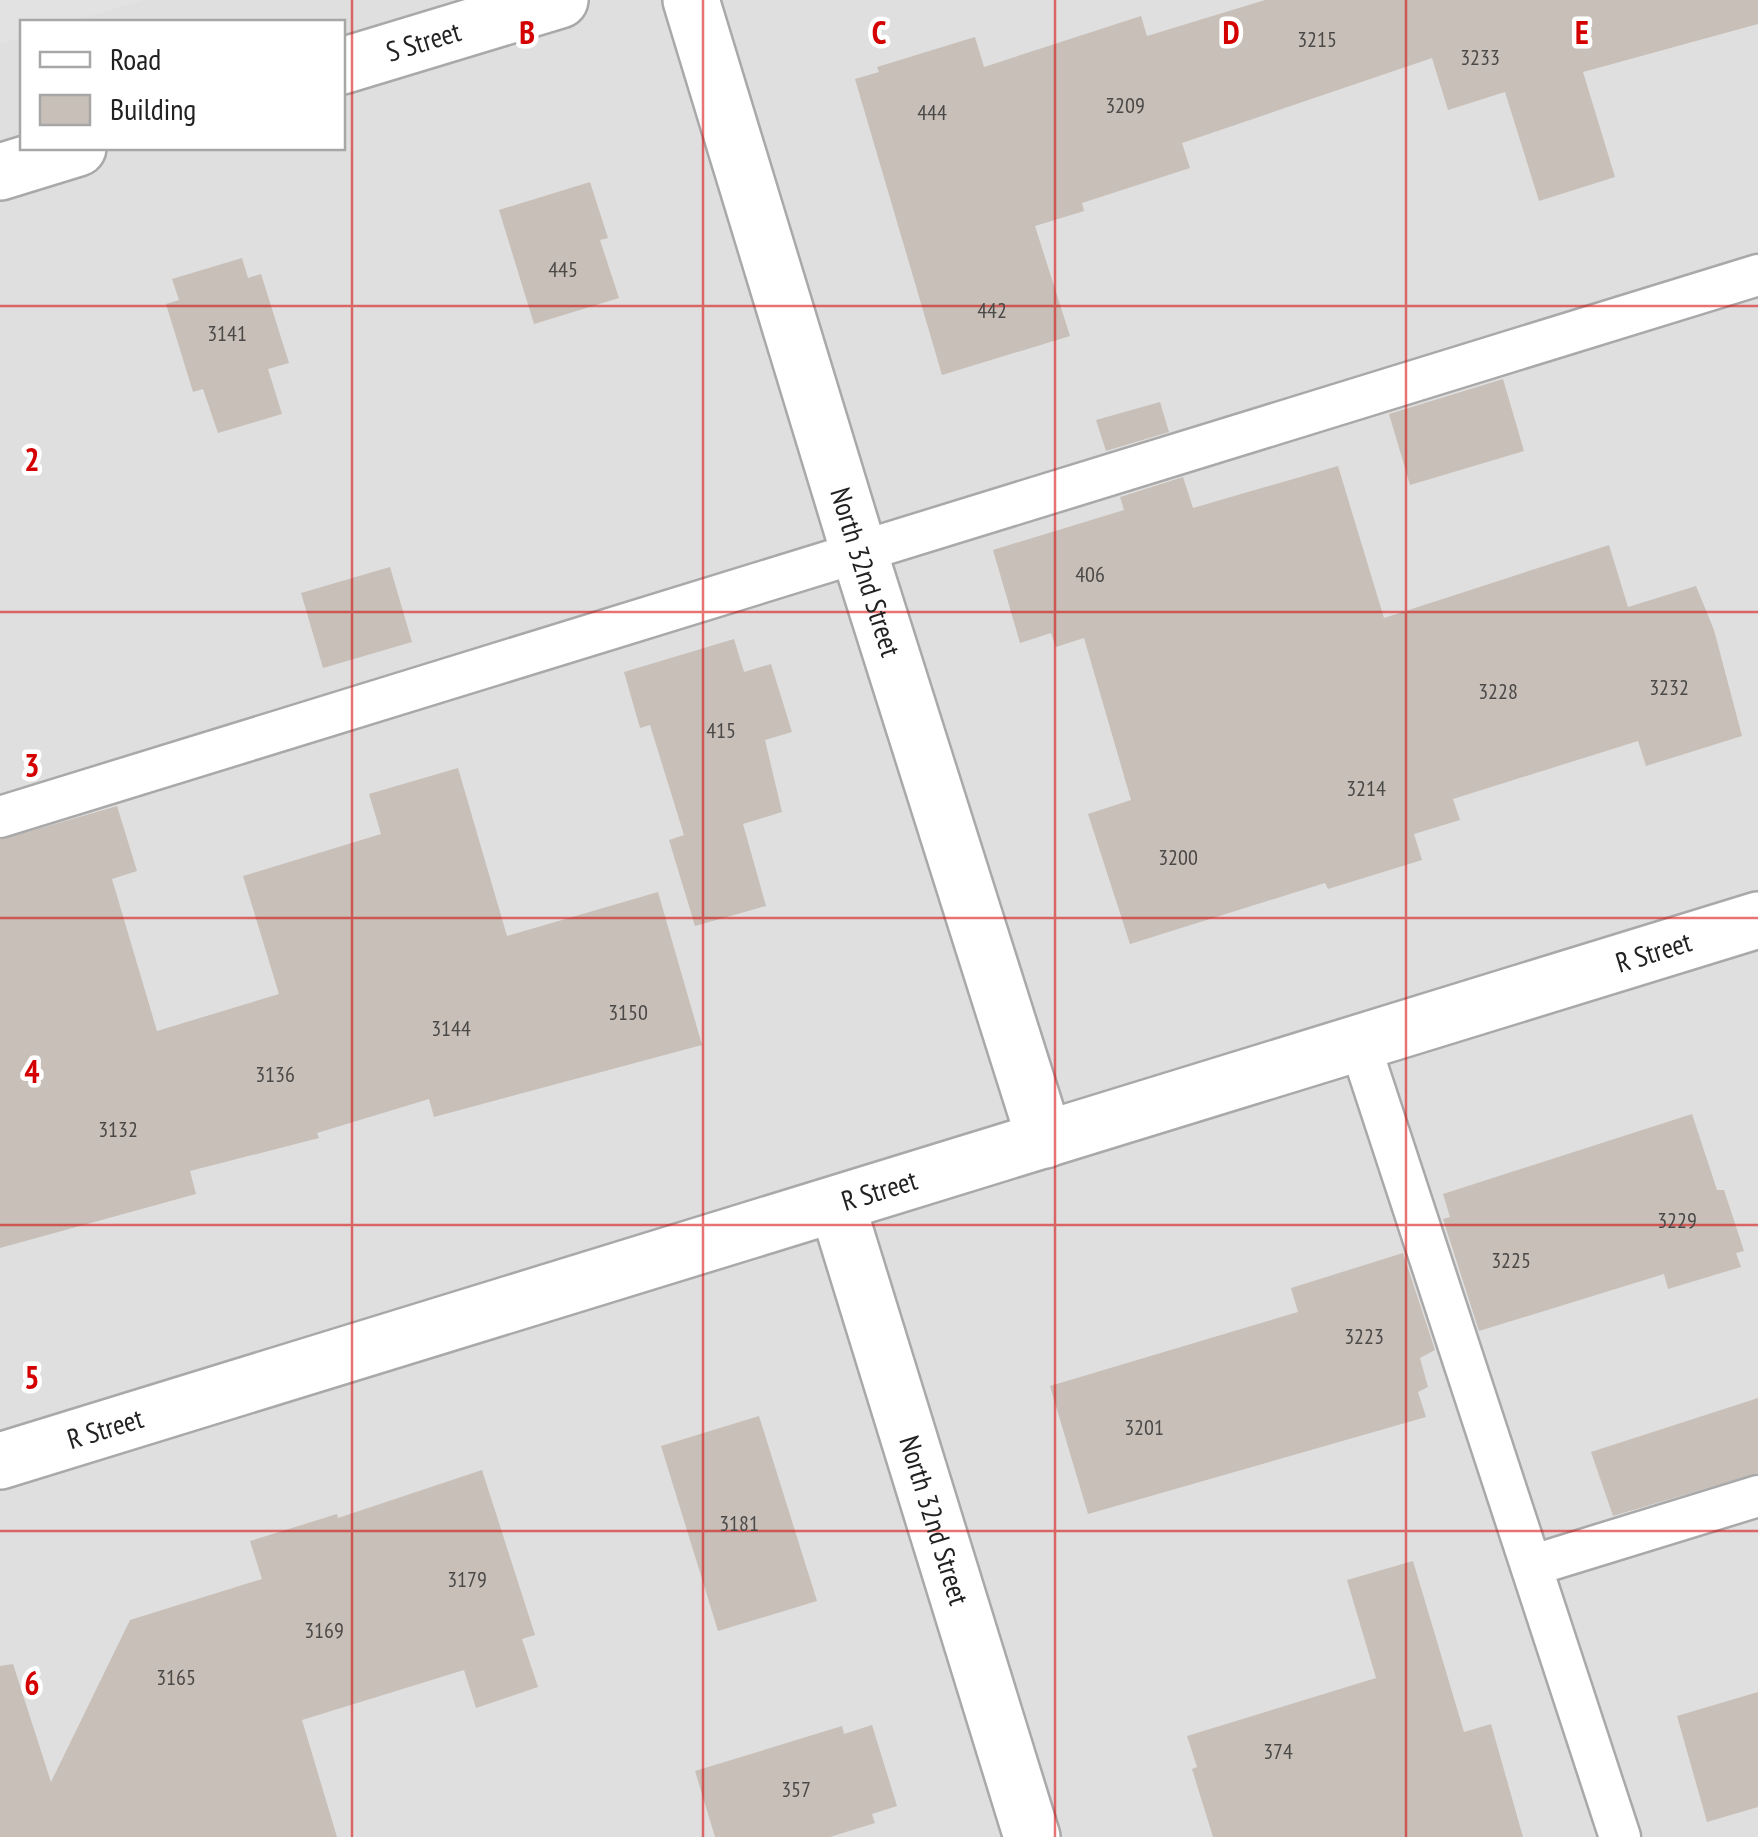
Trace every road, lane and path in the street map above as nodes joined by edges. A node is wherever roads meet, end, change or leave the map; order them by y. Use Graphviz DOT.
graph roads {
  1 [pos="560,0"];
  2 [pos="692,0"];
  3 [pos="345,65"];
  4 [pos="72,150"];
  5 [pos="0,172"];
  6 [pos="1758,275"];
  7 [pos="859,552"];
  8 [pos="0,817"];
  9 [pos="1758,920"];
  10 [pos="1359,1042"];
  11 [pos="1045,1140"];
  12 [pos="837,1204"];
  13 [pos="0,1461"];
  14 [pos="1758,1496"];
  15 [pos="1534,1565"];
  16 [pos="1032,1837"];
  17 [pos="1620,1837"];
  1 -- 3 [label="street, S Street"];
  2 -- 7 [label="street, North 32nd Street"];
  4 -- 5 [label="street"];
  6 -- 7 [label="lane"];
  7 -- 8 [label="lane"];
  7 -- 11 [label="street, North 32nd Street"];
  9 -- 10 [label="street, R Street"];
  10 -- 11 [label="street, R Street"];
  10 -- 15 [label="lane"];
  11 -- 12 [label="street, R Street"];
  12 -- 13 [label="street, R Street"];
  12 -- 16 [label="street, North 32nd Street"];
  14 -- 15 [label="lane"];
  15 -- 17 [label="lane"];
}
